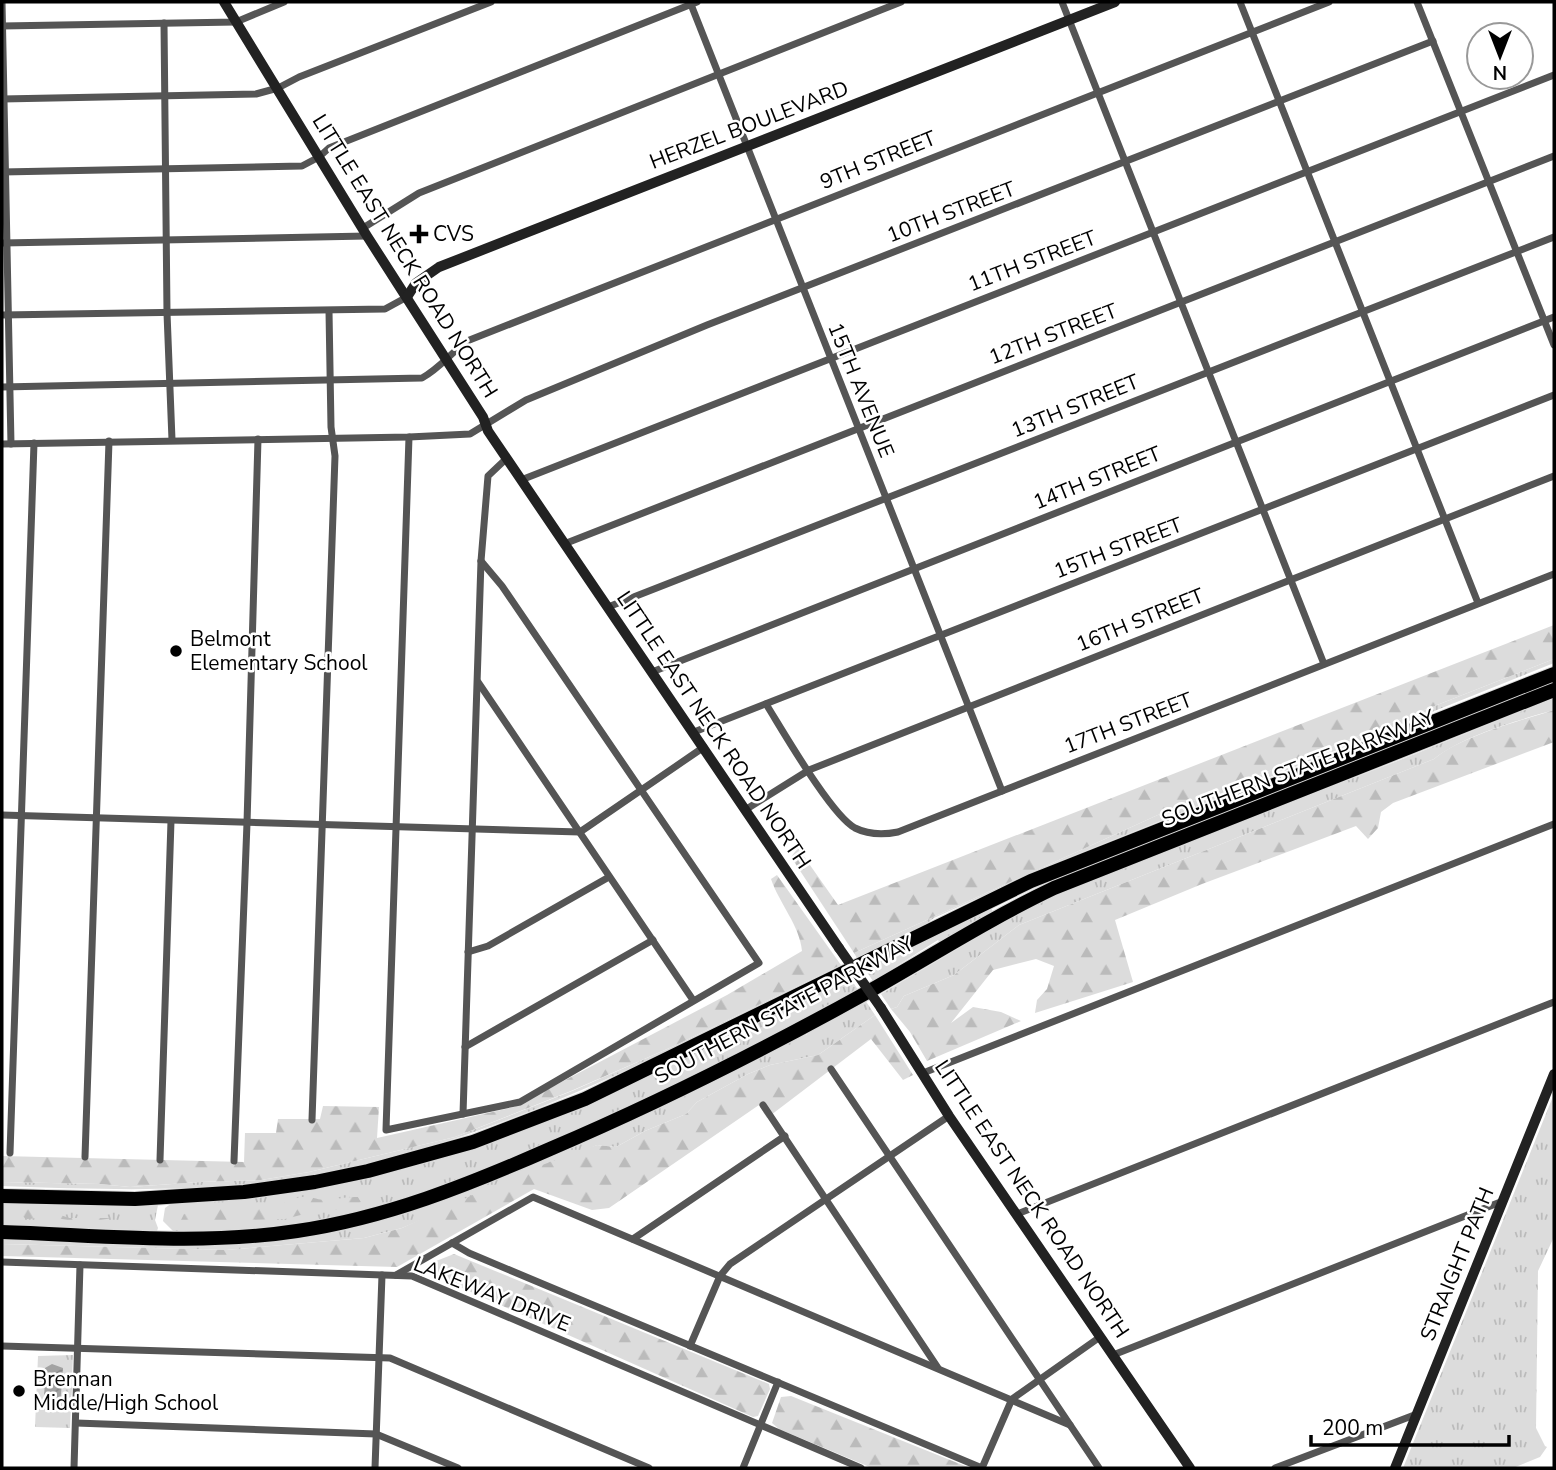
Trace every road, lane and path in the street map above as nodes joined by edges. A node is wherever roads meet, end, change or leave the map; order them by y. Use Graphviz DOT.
graph roads {
  1 [pos="2,2"];
  2 [pos="224,2"];
  3 [pos="285,2"];
  4 [pos="491,2"];
  5 [pos="901,2"];
  6 [pos="1062,2"];
  7 [pos="1115,2"];
  8 [pos="1240,2"];
  9 [pos="1329,2"];
  10 [pos="1418,2"];
  11 [pos="692,3"];
  12 [pos="1069,20"];
  13 [pos="236,22"];
  14 [pos="164,23"];
  15 [pos="2,26"];
  16 [pos="1252,33"];
  17 [pos="1433,41"];
  18 [pos="718,73"];
  19 [pos="1554,75"];
  20 [pos="278,88"];
  21 [pos="1098,92"];
  22 [pos="164,96"];
  23 [pos="2,99"];
  24 [pos="1279,102"];
  25 [pos="1461,111"];
  26 [pos="747,147"];
  27 [pos="1554,156"];
  28 [pos="319,157"];
  29 [pos="1125,162"];
  30 [pos="166,169"];
  31 [pos="4,172"];
  32 [pos="1306,172"];
  33 [pos="1489,181"];
  34 [pos="775,220"];
  35 [pos="365,232"];
  36 [pos="1153,232"];
  37 [pos="1554,237"];
  38 [pos="166,240"];
  39 [pos="1334,242"];
  40 [pos="4,243"];
  41 [pos="1517,251"];
  42 [pos="802,288"];
  43 [pos="407,297"];
  44 [pos="1181,303"];
  45 [pos="329,311"];
  46 [pos="1362,312"];
  47 [pos="167,313"];
  48 [pos="4,315"];
  49 [pos="1554,317"];
  50 [pos="1545,321"];
  51 [pos="1554,345"];
  52 [pos="444,359"];
  53 [pos="830,360"];
  54 [pos="1209,372"];
  55 [pos="330,382"];
  56 [pos="1390,382"];
  57 [pos="170,384"];
  58 [pos="6,387"];
  59 [pos="1554,395"];
  60 [pos="486,424"];
  61 [pos="858,429"];
  62 [pos="409,437"];
  63 [pos="334,438"];
  64 [pos="258,439"];
  65 [pos="172,440"];
  66 [pos="109,441"];
  67 [pos="1237,442"];
  68 [pos="11,443"];
  69 [pos="34,443"];
  70 [pos="2,444"];
  71 [pos="1418,449"];
  72 [pos="507,458"];
  73 [pos="1554,476"];
  74 [pos="521,480"];
  75 [pos="886,500"];
  76 [pos="1264,510"];
  77 [pos="1446,519"];
  78 [pos="564,544"];
  79 [pos="481,561"];
  80 [pos="914,569"];
  81 [pos="1554,574"];
  82 [pos="1291,579"];
  83 [pos="1478,603"];
  84 [pos="608,607"];
  85 [pos="940,636"];
  86 [pos="1324,664"];
  87 [pos="652,672"];
  88 [pos="1554,674"];
  89 [pos="477,682"];
  90 [pos="1554,690"];
  91 [pos="1554,697"];
  92 [pos="766,704"];
  93 [pos="969,707"];
  94 [pos="1512,707"];
  95 [pos="694,732"];
  96 [pos="704,747"];
  97 [pos="809,770"];
  98 [pos="640,788"];
  99 [pos="1002,791"];
  100 [pos="745,810"];
  101 [pos="2,815"];
  102 [pos="22,816"];
  103 [pos="96,818"];
  104 [pos="171,821"];
  105 [pos="247,823"];
  106 [pos="1554,824"];
  107 [pos="322,825"];
  108 [pos="397,828"];
  109 [pos="473,830"];
  110 [pos="580,832"];
  111 [pos="609,877"];
  112 [pos="653,940"];
  113 [pos="468,952"];
  114 [pos="693,1000"];
  115 [pos="1554,1002"];
  116 [pos="465,1046"];
  117 [pos="831,1069"];
  118 [pos="923,1073"];
  119 [pos="1554,1074"];
  120 [pos="763,1105"];
  121 [pos="463,1114"];
  122 [pos="949,1116"];
  123 [pos="312,1120"];
  124 [pos="785,1136"];
  125 [pos="10,1153"];
  126 [pos="85,1157"];
  127 [pos="889,1158"];
  128 [pos="160,1160"];
  129 [pos="234,1161"];
  130 [pos="2,1196"];
  131 [pos="826,1199"];
  132 [pos="1504,1200"];
  133 [pos="1017,1214"];
  134 [pos="2,1232"];
  135 [pos="633,1239"];
  136 [pos="452,1243"];
  137 [pos="2,1262"];
  138 [pos="80,1265"];
  139 [pos="382,1275"];
  140 [pos="396,1275"];
  141 [pos="720,1276"];
  142 [pos="1100,1337"];
  143 [pos="2,1346"];
  144 [pos="690,1346"];
  145 [pos="78,1349"];
  146 [pos="1113,1355"];
  147 [pos="380,1356"];
  148 [pos="939,1368"];
  149 [pos="1039,1379"];
  150 [pos="778,1382"];
  151 [pos="1012,1399"];
  152 [pos="1417,1414"];
  153 [pos="76,1423"];
  154 [pos="1070,1424"];
  155 [pos="761,1426"];
  156 [pos="376,1434"];
  157 [pos="74,1468"];
  158 [pos="374,1468"];
  159 [pos="458,1468"];
  160 [pos="649,1468"];
  161 [pos="743,1468"];
  162 [pos="861,1468"];
  163 [pos="982,1468"];
  164 [pos="1099,1468"];
  165 [pos="1190,1468"];
  166 [pos="1275,1468"];
  167 [pos="1395,1468"];
  1 -- 15 [label="street"];
  2 -- 13 [label="main road, LITTLE EAST NECK ROAD NORTH"];
  3 -- 13 [label="street"];
  4 -- 20 [label="street"];
  5 -- 18 [label="street"];
  6 -- 12 [label="street"];
  7 -- 12 [label="main road, HERZEL BOULEVARD"];
  8 -- 16 [label="street"];
  9 -- 16 [label="street, 9TH STREET"];
  10 -- 17 [label="street"];
  11 -- 18 [label="street, 15TH AVENUE"];
  11 -- 28 [label="street"];
  12 -- 21 [label="street"];
  12 -- 26 [label="main road, HERZEL BOULEVARD"];
  13 -- 14 [label="street"];
  13 -- 20 [label="main road, LITTLE EAST NECK ROAD NORTH"];
  14 -- 15 [label="street"];
  14 -- 22 [label="street"];
  15 -- 23 [label="street"];
  16 -- 21 [label="street, 9TH STREET"];
  16 -- 24 [label="street"];
  17 -- 24 [label="street, 10TH STREET"];
  17 -- 25 [label="street"];
  18 -- 26 [label="street, 15TH AVENUE"];
  18 -- 35 [label="street"];
  19 -- 25 [label="street, 11TH STREET"];
  20 -- 22 [label="street"];
  20 -- 28 [label="main road, LITTLE EAST NECK ROAD NORTH"];
  21 -- 29 [label="street"];
  21 -- 34 [label="street, 9TH STREET"];
  22 -- 23 [label="street"];
  22 -- 30 [label="street"];
  23 -- 31 [label="street"];
  24 -- 29 [label="street, 10TH STREET"];
  24 -- 32 [label="street"];
  25 -- 32 [label="street, 11TH STREET"];
  25 -- 33 [label="street"];
  26 -- 34 [label="street, 15TH AVENUE"];
  26 -- 43 [label="main road, HERZEL BOULEVARD"];
  27 -- 33 [label="street, 12TH STREET"];
  28 -- 30 [label="street"];
  28 -- 35 [label="main road, LITTLE EAST NECK ROAD NORTH"];
  29 -- 36 [label="street"];
  29 -- 42 [label="street, 10TH STREET"];
  30 -- 31 [label="street"];
  30 -- 38 [label="street"];
  31 -- 40 [label="street"];
  32 -- 36 [label="street, 11TH STREET"];
  32 -- 39 [label="street"];
  33 -- 39 [label="street, 12TH STREET"];
  33 -- 41 [label="street"];
  34 -- 42 [label="street, 15TH AVENUE"];
  34 -- 52 [label="street, 9TH STREET"];
  35 -- 38 [label="street"];
  35 -- 43 [label="main road, LITTLE EAST NECK ROAD NORTH"];
  36 -- 44 [label="street"];
  36 -- 53 [label="street, 11TH STREET"];
  37 -- 41 [label="street, 13TH STREET"];
  38 -- 40 [label="street"];
  38 -- 47 [label="street"];
  39 -- 44 [label="street, 12TH STREET"];
  39 -- 46 [label="street"];
  40 -- 48 [label="street"];
  41 -- 46 [label="street, 13TH STREET"];
  41 -- 50 [label="street"];
  42 -- 53 [label="street, 15TH AVENUE"];
  42 -- 60 [label="street, 10TH STREET"];
  43 -- 45 [label="street"];
  43 -- 52 [label="main road, LITTLE EAST NECK ROAD NORTH"];
  44 -- 54 [label="street"];
  44 -- 61 [label="street, 12TH STREET"];
  45 -- 47 [label="street"];
  45 -- 55 [label="street"];
  46 -- 54 [label="street, 13TH STREET"];
  46 -- 56 [label="street"];
  47 -- 48 [label="street"];
  47 -- 57 [label="street"];
  48 -- 58 [label="street"];
  49 -- 50 [label="street, 14TH STREET"];
  50 -- 51 [label="street"];
  50 -- 56 [label="street, 14TH STREET"];
  52 -- 55 [label="street, 9TH STREET"];
  52 -- 60 [label="main road, LITTLE EAST NECK ROAD NORTH"];
  53 -- 61 [label="street, 15TH AVENUE"];
  53 -- 74 [label="street, 11TH STREET"];
  54 -- 67 [label="street"];
  54 -- 75 [label="street, 13TH STREET"];
  55 -- 57 [label="street, 9TH STREET"];
  55 -- 63 [label="street"];
  56 -- 67 [label="street, 14TH STREET"];
  56 -- 71 [label="street"];
  57 -- 58 [label="street, 9TH STREET"];
  57 -- 65 [label="street"];
  58 -- 68 [label="street"];
  59 -- 71 [label="street, 15TH STREET"];
  60 -- 62 [label="street, 10TH STREET"];
  60 -- 72 [label="main road, LITTLE EAST NECK ROAD NORTH"];
  61 -- 75 [label="street, 15TH AVENUE"];
  61 -- 78 [label="street, 12TH STREET"];
  62 -- 63 [label="street, 10TH STREET"];
  62 -- 108 [label="street"];
  63 -- 64 [label="street, 10TH STREET"];
  63 -- 107 [label="street"];
  64 -- 65 [label="street, 10TH STREET"];
  64 -- 105 [label="street"];
  65 -- 66 [label="street, 10TH STREET"];
  66 -- 69 [label="street, 10TH STREET"];
  66 -- 103 [label="street"];
  67 -- 76 [label="street"];
  67 -- 80 [label="street, 14TH STREET"];
  68 -- 69 [label="street, 10TH STREET"];
  68 -- 70 [label="street, 10TH STREET"];
  69 -- 102 [label="street"];
  71 -- 76 [label="street, 15TH STREET"];
  71 -- 77 [label="street"];
  72 -- 74 [label="main road, LITTLE EAST NECK ROAD NORTH"];
  72 -- 79 [label="street"];
  73 -- 77 [label="street, 16TH STREET"];
  74 -- 78 [label="main road, LITTLE EAST NECK ROAD NORTH"];
  75 -- 80 [label="street, 15TH AVENUE"];
  75 -- 84 [label="street, 13TH STREET"];
  76 -- 82 [label="street"];
  76 -- 85 [label="street, 15TH STREET"];
  77 -- 82 [label="street, 16TH STREET"];
  77 -- 83 [label="street"];
  78 -- 84 [label="main road, LITTLE EAST NECK ROAD NORTH"];
  79 -- 89 [label="street"];
  79 -- 98 [label="street"];
  80 -- 85 [label="street, 15TH AVENUE"];
  80 -- 87 [label="street, 14TH STREET"];
  81 -- 83 [label="street, 17TH STREET"];
  82 -- 86 [label="street"];
  82 -- 93 [label="street, 16TH STREET"];
  83 -- 86 [label="street, 17TH STREET"];
  84 -- 87 [label="main road, LITTLE EAST NECK ROAD NORTH"];
  85 -- 92 [label="street, 15TH STREET"];
  85 -- 93 [label="street, 15TH AVENUE"];
  86 -- 99 [label="street, 17TH STREET"];
  87 -- 95 [label="main road, LITTLE EAST NECK ROAD NORTH"];
  88 -- 130 [label="highway, SOUTHERN STATE PARKWAY"];
  89 -- 109 [label="street"];
  89 -- 110 [label="street"];
  90 -- 94 [label="highway, SOUTHERN STATE PARKWAY"];
  91 -- 94 [label="highway"];
  92 -- 95 [label="street, 15TH STREET"];
  92 -- 97 [label="street, 17TH STREET"];
  93 -- 97 [label="street, 16TH STREET"];
  93 -- 99 [label="street, 15TH AVENUE"];
  94 -- 134 [label="highway, SOUTHERN STATE PARKWAY"];
  95 -- 96 [label="main road, LITTLE EAST NECK ROAD NORTH"];
  96 -- 98 [label="street"];
  96 -- 100 [label="main road, LITTLE EAST NECK ROAD NORTH"];
  97 -- 99 [label="street, 17TH STREET"];
  97 -- 100 [label="street, 16TH STREET"];
  98 -- 110 [label="street"];
  98 -- 114 [label="street"];
  100 -- 118 [label="main road, LITTLE EAST NECK ROAD NORTH, bridge"];
  101 -- 102 [label="street"];
  102 -- 103 [label="street"];
  102 -- 125 [label="street"];
  103 -- 104 [label="street"];
  103 -- 126 [label="street"];
  104 -- 105 [label="street"];
  104 -- 128 [label="street"];
  105 -- 107 [label="street"];
  105 -- 129 [label="street"];
  106 -- 118 [label="street"];
  107 -- 108 [label="street"];
  107 -- 123 [label="street"];
  108 -- 109 [label="street"];
  108 -- 121 [label="street"];
  109 -- 110 [label="street"];
  109 -- 113 [label="street"];
  110 -- 111 [label="street"];
  111 -- 112 [label="street"];
  111 -- 113 [label="street"];
  112 -- 114 [label="street"];
  112 -- 116 [label="street"];
  113 -- 116 [label="street"];
  114 -- 121 [label="street"];
  115 -- 133 [label="street"];
  116 -- 121 [label="street"];
  117 -- 127 [label="street"];
  118 -- 122 [label="main road, LITTLE EAST NECK ROAD NORTH"];
  119 -- 132 [label="main road, STRAIGHT PATH"];
  120 -- 124 [label="street"];
  122 -- 127 [label="street"];
  122 -- 133 [label="main road, LITTLE EAST NECK ROAD NORTH"];
  124 -- 131 [label="street"];
  124 -- 135 [label="street"];
  127 -- 131 [label="street"];
  127 -- 149 [label="street"];
  131 -- 141 [label="street"];
  131 -- 148 [label="street"];
  132 -- 146 [label="street"];
  132 -- 152 [label="main road, STRAIGHT PATH"];
  133 -- 142 [label="main road, LITTLE EAST NECK ROAD NORTH"];
  135 -- 136 [label="street"];
  135 -- 141 [label="street"];
  136 -- 140 [label="street"];
  136 -- 144 [label="street"];
  137 -- 138 [label="street, LAKEWAY DRIVE"];
  138 -- 139 [label="street, LAKEWAY DRIVE"];
  138 -- 145 [label="street"];
  139 -- 140 [label="street, LAKEWAY DRIVE"];
  139 -- 147 [label="street"];
  140 -- 155 [label="street, LAKEWAY DRIVE"];
  141 -- 144 [label="street"];
  141 -- 148 [label="street"];
  142 -- 146 [label="main road, LITTLE EAST NECK ROAD NORTH"];
  142 -- 149 [label="street"];
  143 -- 145 [label="street"];
  144 -- 150 [label="street"];
  145 -- 147 [label="street"];
  145 -- 153 [label="street"];
  146 -- 165 [label="main road, LITTLE EAST NECK ROAD NORTH"];
  147 -- 156 [label="street"];
  147 -- 160 [label="street"];
  148 -- 151 [label="street"];
  149 -- 151 [label="street"];
  149 -- 154 [label="street"];
  150 -- 155 [label="street"];
  150 -- 163 [label="street"];
  151 -- 154 [label="street"];
  151 -- 163 [label="street"];
  152 -- 166 [label="street"];
  152 -- 167 [label="main road, STRAIGHT PATH"];
  153 -- 156 [label="street"];
  153 -- 157 [label="street"];
  154 -- 164 [label="street"];
  155 -- 161 [label="street"];
  155 -- 162 [label="street, LAKEWAY DRIVE"];
  156 -- 158 [label="street"];
  156 -- 159 [label="street"];
}
